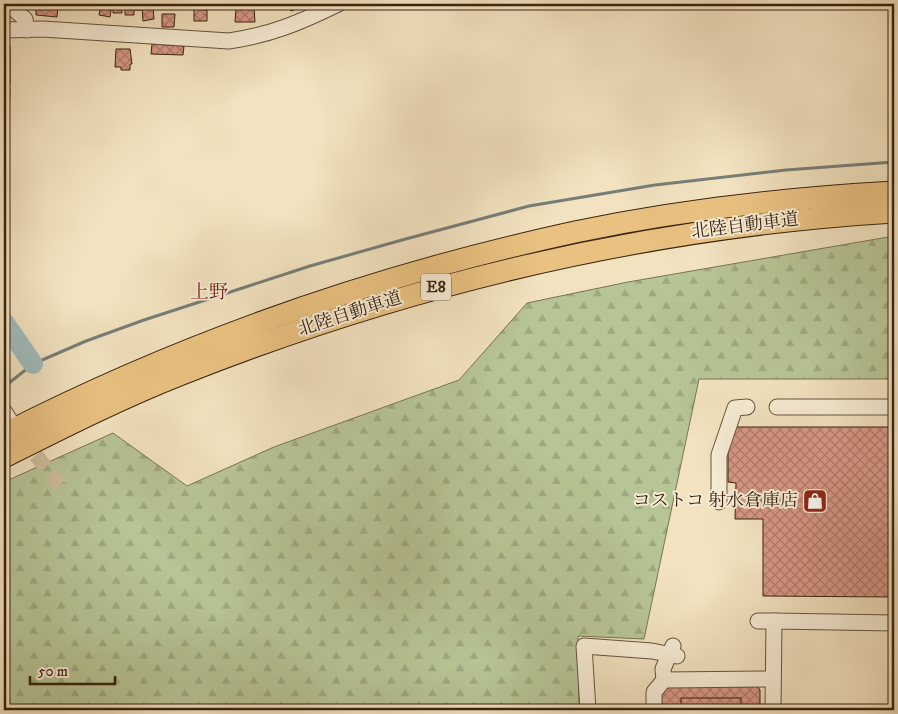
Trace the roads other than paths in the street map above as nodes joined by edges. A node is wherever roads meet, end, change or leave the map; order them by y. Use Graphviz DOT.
graph roads {
  1 [pos="8,4"];
  2 [pos="338,4"];
  3 [pos="4,30"];
  4 [pos="27,30"];
  5 [pos="894,192"];
  6 [pos="894,212"];
  7 [pos="747,407"];
  8 [pos="777,407"];
  9 [pos="894,407"];
  10 [pos="6,424"];
  11 [pos="4,457"];
  12 [pos="719,502"];
  13 [pos="758,621"];
  14 [pos="774,621"];
  15 [pos="894,623"];
  16 [pos="664,680"];
  17 [pos="773,680"];
  18 [pos="588,710"];
  19 [pos="654,710"];
  20 [pos="773,710"];
  1 -- 4 [label="street"];
  2 -- 4 [label="street"];
  3 -- 4 [label="street"];
  5 -- 10 [label="highway, 北陸自動車道 / E8"];
  6 -- 11 [label="highway, 北陸自動車道 / E8"];
  7 -- 12 [label="street"];
  8 -- 9 [label="street"];
  13 -- 14 [label="street"];
  14 -- 15 [label="street"];
  14 -- 17 [label="street"];
  16 -- 17 [label="street"];
  16 -- 18 [label="street"];
  16 -- 19 [label="street"];
  17 -- 20 [label="street"];
}
